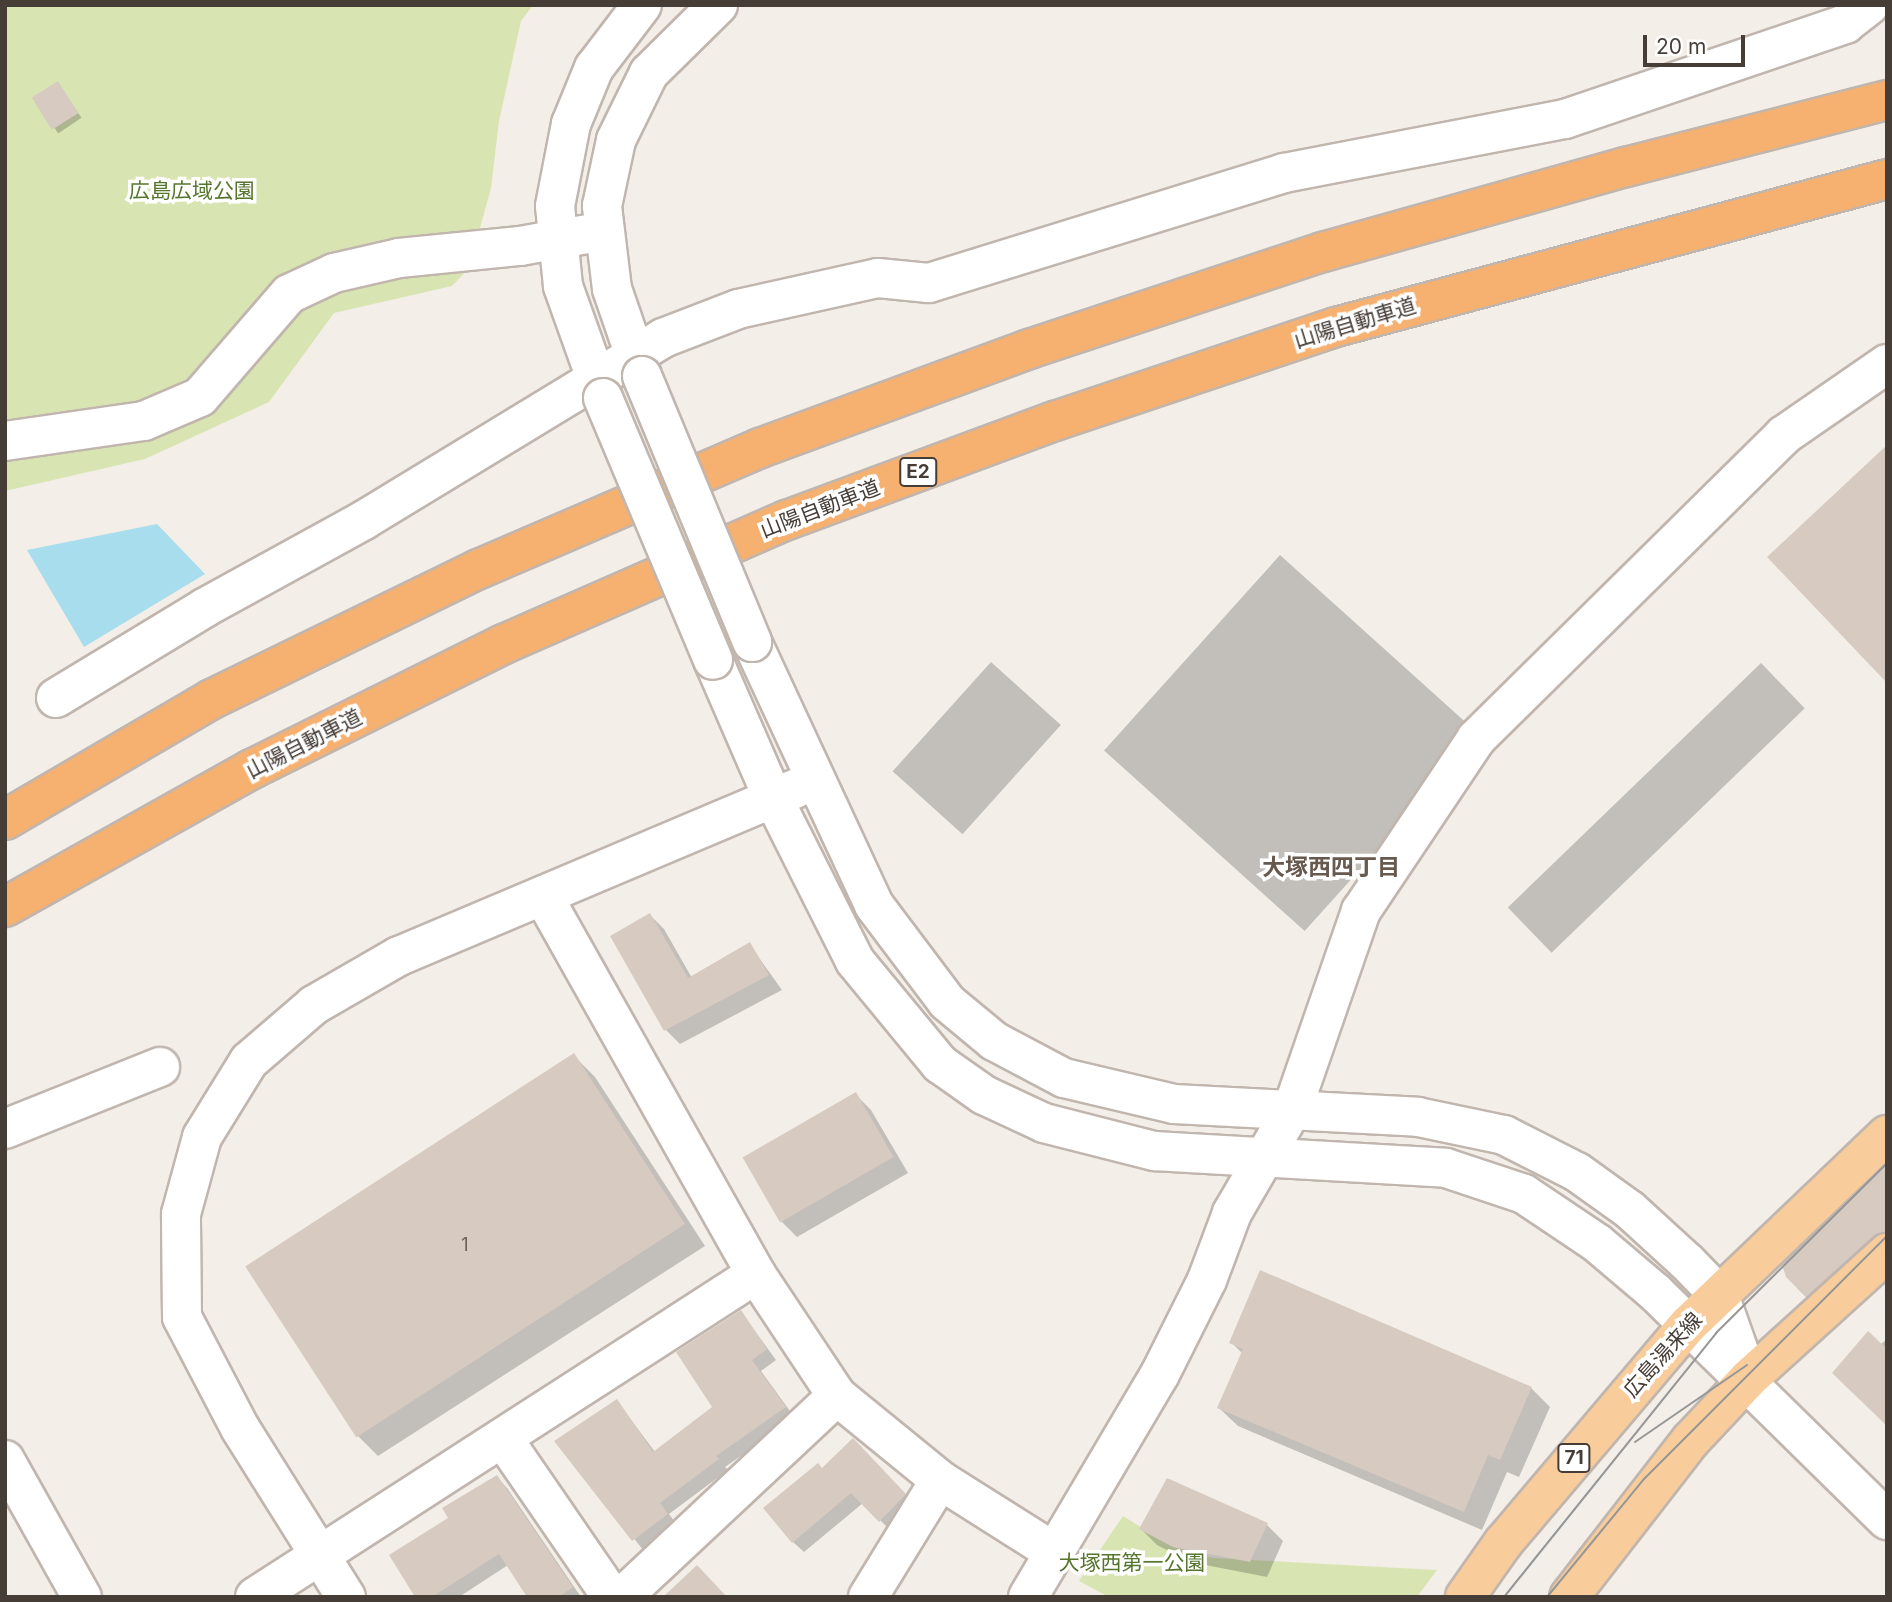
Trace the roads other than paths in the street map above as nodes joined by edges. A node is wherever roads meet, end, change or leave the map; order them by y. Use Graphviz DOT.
graph roads {
  1 [pos="642,5"];
  2 [pos="718,5"];
  3 [pos="1869,5"];
  4 [pos="1887,100"];
  5 [pos="1887,179"];
  6 [pos="604,231"];
  7 [pos="556,240"];
  8 [pos="639,364"];
  9 [pos="1887,364"];
  10 [pos="600,387"];
  11 [pos="5,441"];
  12 [pos="56,698"];
  13 [pos="814,780"];
  14 [pos="773,798"];
  15 [pos="5,820"];
  16 [pos="543,895"];
  17 [pos="5,907"];
  18 [pos="160,1067"];
  19 [pos="1292,1110"];
  20 [pos="5,1129"];
  21 [pos="1887,1136"];
  22 [pos="1264,1156"];
  23 [pos="1887,1253"];
  24 [pos="756,1274"];
  25 [pos="1719,1295"];
  26 [pos="1689,1324"];
  27 [pos="1748,1379"];
  28 [pos="837,1396"];
  29 [pos="504,1440"];
  30 [pos="10,1477"];
  31 [pos="940,1480"];
  32 [pos="1887,1520"];
  33 [pos="1054,1552"];
  34 [pos="320,1557"];
  35 [pos="82,1597"];
  36 [pos="255,1597"];
  37 [pos="346,1597"];
  38 [pos="612,1597"];
  39 [pos="622,1597"];
  40 [pos="869,1597"];
  41 [pos="1028,1597"];
  42 [pos="1465,1597"];
  43 [pos="1569,1597"];
  1 -- 7 [label="street"];
  2 -- 6 [label="street"];
  3 -- 8 [label="street"];
  4 -- 15 [label="highway"];
  5 -- 17 [label="highway, 山陽自動車道 / E2"];
  6 -- 7 [label="street"];
  6 -- 8 [label="street"];
  7 -- 10 [label="street"];
  7 -- 11 [label="street"];
  8 -- 10 [label="street"];
  8 -- 13 [label="street, bridge"];
  9 -- 19 [label="street"];
  10 -- 12 [label="street"];
  10 -- 14 [label="street, bridge"];
  13 -- 14 [label="street"];
  13 -- 19 [label="street"];
  14 -- 16 [label="street"];
  14 -- 22 [label="street"];
  16 -- 24 [label="street"];
  16 -- 34 [label="street"];
  18 -- 20 [label="street"];
  19 -- 22 [label="street"];
  19 -- 25 [label="street"];
  21 -- 25 [label="main road, 広島湯来線 / 71"];
  22 -- 26 [label="street"];
  22 -- 33 [label="street"];
  23 -- 27 [label="main road"];
  24 -- 28 [label="street"];
  24 -- 29 [label="street"];
  25 -- 26 [label="main road, 広島湯来線 / 71"];
  25 -- 27 [label="street"];
  26 -- 27 [label="street"];
  26 -- 42 [label="main road, 広島湯来線 / 71"];
  27 -- 32 [label="street"];
  27 -- 43 [label="main road"];
  28 -- 31 [label="street"];
  28 -- 39 [label="street"];
  29 -- 34 [label="street"];
  29 -- 38 [label="street"];
  30 -- 35 [label="street"];
  31 -- 33 [label="street"];
  31 -- 40 [label="street"];
  33 -- 41 [label="street"];
  34 -- 36 [label="street"];
  34 -- 37 [label="street"];
}
